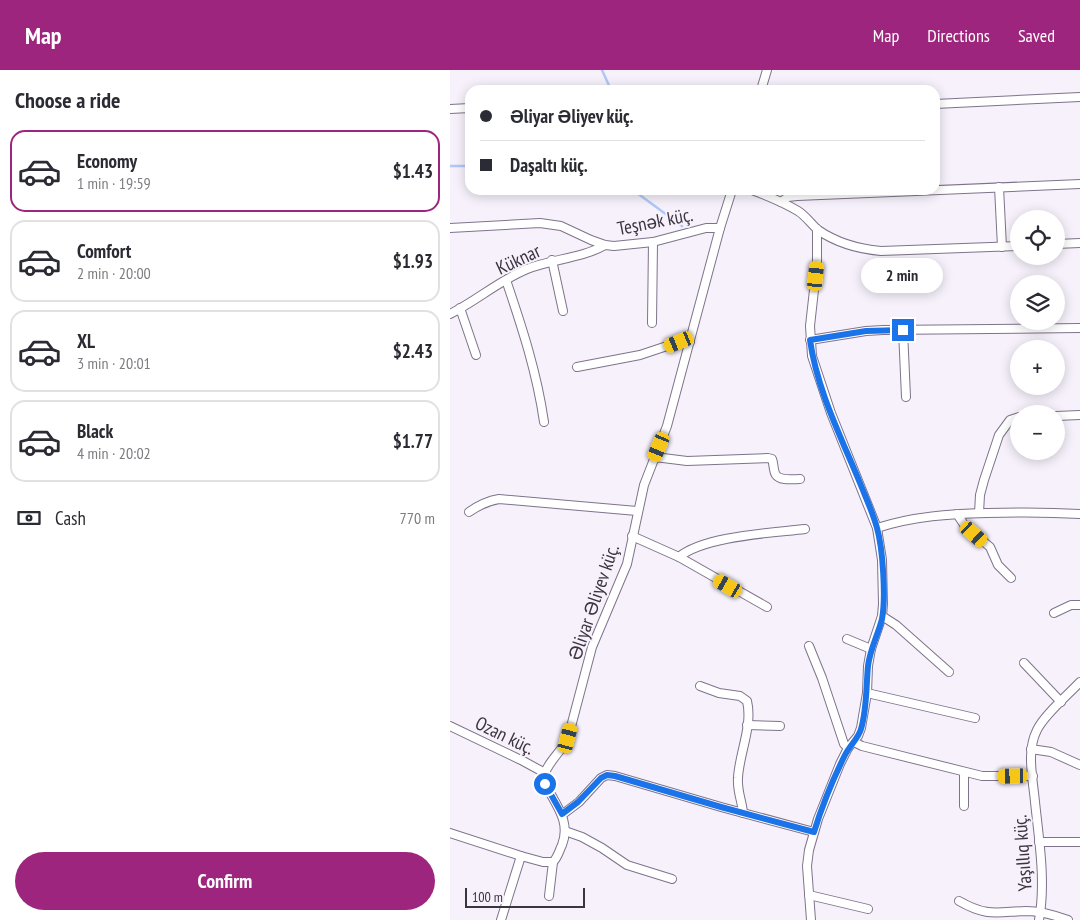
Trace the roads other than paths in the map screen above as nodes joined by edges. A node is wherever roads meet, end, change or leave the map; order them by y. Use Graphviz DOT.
graph roads {
  1 [pos="767,70"];
  2 [pos="762,85"];
  3 [pos="1080,97"];
  4 [pos="940,104"];
  5 [pos="465,108"];
  6 [pos="450,109"];
  7 [pos="1080,184"];
  8 [pos="999,188"];
  9 [pos="940,190"];
  10 [pos="730,195"];
  11 [pos="764,195"];
  12 [pos="822,195"];
  13 [pos="781,202"];
  14 [pos="450,228"];
  15 [pos="720,228"];
  16 [pos="817,229"];
  17 [pos="653,242"];
  18 [pos="1080,243"];
  19 [pos="1065,244"];
  20 [pos="605,245"];
  21 [pos="1002,247"];
  22 [pos="1010,247"];
  23 [pos="552,260"];
  24 [pos="506,280"];
  25 [pos="460,308"];
  26 [pos="563,312"];
  27 [pos="450,314"];
  28 [pos="652,323"];
  29 [pos="1080,328"];
  30 [pos="903,330"];
  31 [pos="810,340"];
  32 [pos="690,342"];
  33 [pos="476,354"];
  34 [pos="577,367"];
  35 [pos="906,396"];
  36 [pos="1080,415"];
  37 [pos="1065,416"];
  38 [pos="1010,420"];
  39 [pos="544,422"];
  40 [pos="654,457"];
  41 [pos="800,479"];
  42 [pos="637,511"];
  43 [pos="469,512"];
  44 [pos="957,514"];
  45 [pos="979,514"];
  46 [pos="1080,514"];
  47 [pos="805,528"];
  48 [pos="877,528"];
  49 [pos="632,536"];
  50 [pos="679,558"];
  51 [pos="1011,578"];
  52 [pos="1080,605"];
  53 [pos="766,607"];
  54 [pos="1054,613"];
  55 [pos="882,616"];
  56 [pos="847,639"];
  57 [pos="809,646"];
  58 [pos="871,649"];
  59 [pos="1024,663"];
  60 [pos="949,672"];
  61 [pos="1080,682"];
  62 [pos="700,686"];
  63 [pos="867,693"];
  64 [pos="1061,702"];
  65 [pos="975,718"];
  66 [pos="747,725"];
  67 [pos="450,726"];
  68 [pos="780,726"];
  69 [pos="851,745"];
  70 [pos="1032,749"];
  71 [pos="1080,765"];
  72 [pos="964,772"];
  73 [pos="545,773"];
  74 [pos="1033,776"];
  75 [pos="964,806"];
  76 [pos="743,813"];
  77 [pos="562,814"];
  78 [pos="565,831"];
  79 [pos="814,832"];
  80 [pos="450,833"];
  81 [pos="1039,842"];
  82 [pos="1080,842"];
  83 [pos="521,856"];
  84 [pos="553,862"];
  85 [pos="672,879"];
  86 [pos="810,895"];
  87 [pos="549,896"];
  88 [pos="959,901"];
  89 [pos="868,909"];
  90 [pos="1040,916"];
  91 [pos="501,920"];
  92 [pos="811,920"];
  93 [pos="1068,920"];
  1 -- 2 [label="street"];
  3 -- 4 [label="street"];
  5 -- 6 [label="street"];
  7 -- 8 [label="street"];
  8 -- 9 [label="street"];
  8 -- 21 [label="street"];
  10 -- 15 [label="street, Əliyar Əliyev küç."];
  11 -- 13 [label="street"];
  12 -- 13 [label="street"];
  13 -- 16 [label="street"];
  14 -- 20 [label="street, Teşnək küç."];
  15 -- 17 [label="street, Teşnək küç."];
  15 -- 32 [label="street, Əliyar Əliyev küç."];
  16 -- 21 [label="street"];
  16 -- 31 [label="street"];
  17 -- 20 [label="street, Teşnək küç."];
  17 -- 28 [label="street"];
  18 -- 19 [label="street"];
  20 -- 23 [label="street, Küknar"];
  21 -- 22 [label="street"];
  23 -- 24 [label="street, Küknar"];
  23 -- 26 [label="street"];
  24 -- 25 [label="street, Küknar"];
  24 -- 39 [label="street"];
  25 -- 27 [label="street, Küknar"];
  25 -- 33 [label="street"];
  29 -- 30 [label="street"];
  30 -- 31 [label="street"];
  30 -- 35 [label="street"];
  31 -- 48 [label="street"];
  32 -- 34 [label="street"];
  32 -- 40 [label="street, Əliyar Əliyev küç."];
  36 -- 37 [label="street"];
  38 -- 45 [label="street"];
  40 -- 41 [label="street"];
  40 -- 42 [label="street, Əliyar Əliyev küç."];
  42 -- 43 [label="street"];
  42 -- 49 [label="street, Əliyar Əliyev küç."];
  44 -- 45 [label="street"];
  44 -- 48 [label="street"];
  44 -- 51 [label="street"];
  45 -- 46 [label="street"];
  47 -- 50 [label="street"];
  48 -- 55 [label="street"];
  49 -- 50 [label="street"];
  49 -- 73 [label="street, Əliyar Əliyev küç."];
  50 -- 53 [label="street"];
  52 -- 54 [label="street"];
  55 -- 58 [label="street"];
  55 -- 60 [label="street"];
  56 -- 58 [label="street"];
  57 -- 69 [label="street"];
  58 -- 63 [label="street"];
  59 -- 64 [label="street"];
  61 -- 64 [label="street, Yaşıllıq küç."];
  62 -- 66 [label="street"];
  63 -- 65 [label="street"];
  63 -- 69 [label="street"];
  64 -- 70 [label="street, Yaşıllıq küç."];
  66 -- 68 [label="street"];
  66 -- 76 [label="street"];
  67 -- 73 [label="street, Ozan küç."];
  69 -- 72 [label="street"];
  69 -- 79 [label="street"];
  70 -- 71 [label="street"];
  70 -- 74 [label="street, Yaşıllıq küç."];
  72 -- 74 [label="street"];
  72 -- 75 [label="street"];
  73 -- 77 [label="street"];
  74 -- 81 [label="street, Yaşıllıq küç."];
  76 -- 77 [label="street"];
  76 -- 79 [label="street"];
  77 -- 78 [label="street"];
  78 -- 84 [label="street"];
  78 -- 85 [label="street"];
  79 -- 86 [label="street"];
  80 -- 83 [label="street"];
  81 -- 82 [label="street"];
  81 -- 90 [label="street, Yaşıllıq küç."];
  83 -- 84 [label="street"];
  83 -- 91 [label="street"];
  84 -- 87 [label="street"];
  86 -- 89 [label="street"];
  86 -- 92 [label="street"];
  88 -- 90 [label="street"];
  90 -- 93 [label="street"];
}
